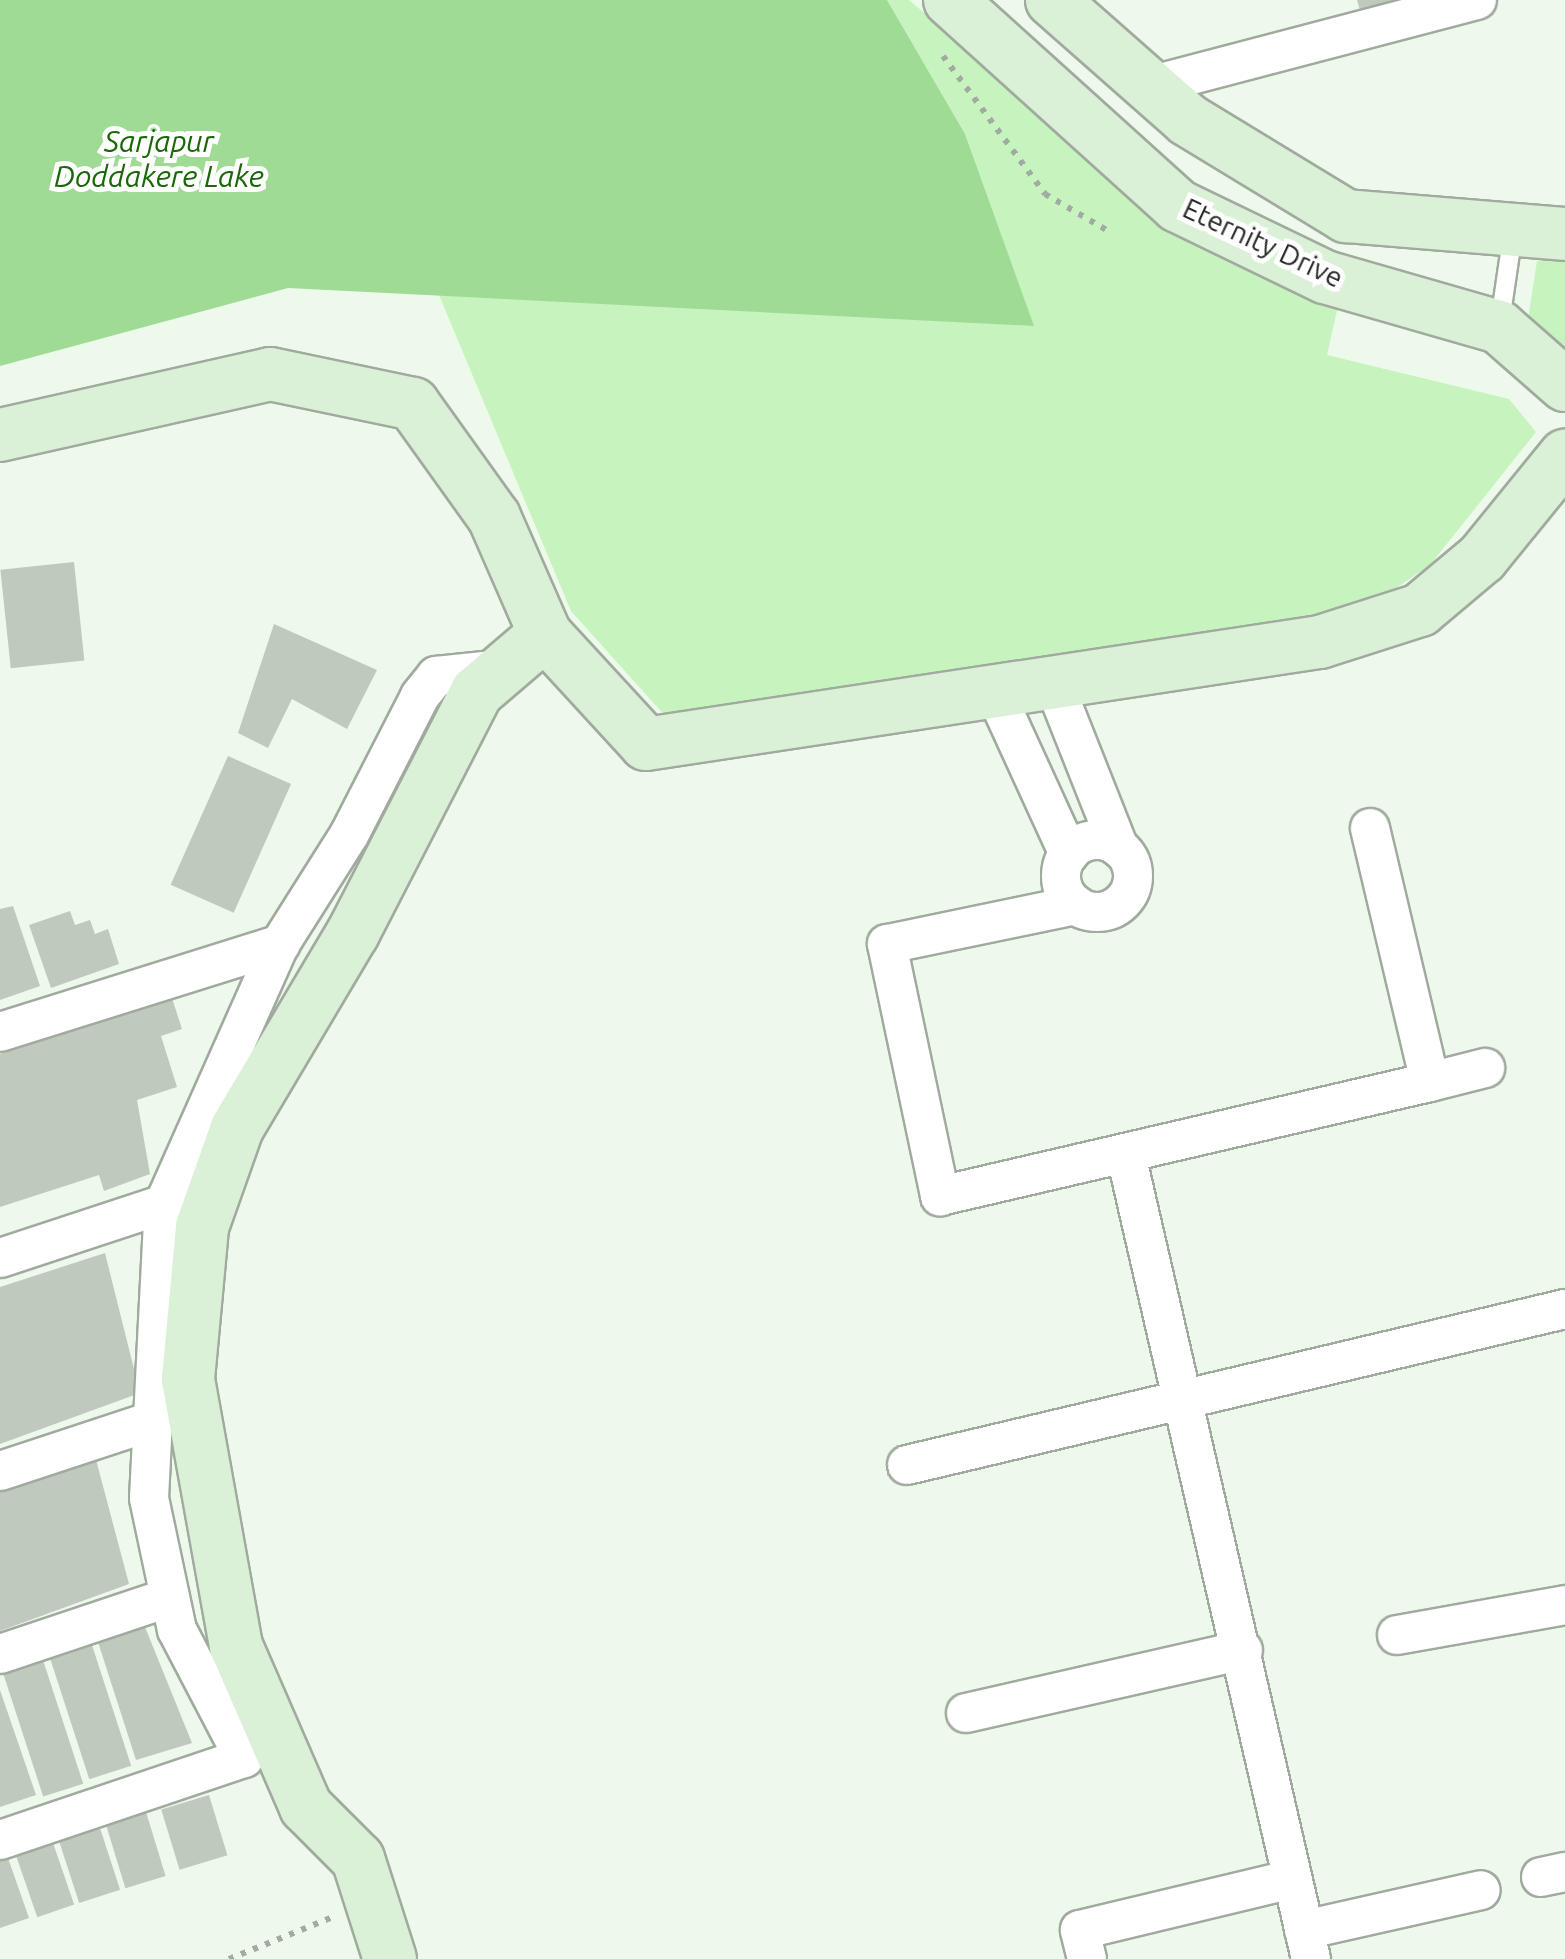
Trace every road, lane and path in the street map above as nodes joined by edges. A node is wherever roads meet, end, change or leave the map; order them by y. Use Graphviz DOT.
graph roads {
  1 [pos="1052,0"];
  2 [pos="1477,0"];
  3 [pos="941,21"];
  4 [pos="1150,86"];
  5 [pos="1108,231"];
  6 [pos="1514,232"];
  7 [pos="1565,234"];
  8 [pos="1499,327"];
  9 [pos="1565,386"];
  10 [pos="0,435"];
  11 [pos="1565,456"];
  12 [pos="545,634"];
  13 [pos="504,669"];
  14 [pos="1056,688"];
  15 [pos="998,697"];
  16 [pos="1370,828"];
  17 [pos="1119,848"];
  18 [pos="1069,854"];
  19 [pos="1076,906"];
  20 [pos="280,944"];
  21 [pos="0,1032"];
  22 [pos="1485,1068"];
  23 [pos="1430,1082"];
  24 [pos="1126,1155"];
  25 [pos="164,1204"];
  26 [pos="0,1258"];
  27 [pos="1565,1309"];
  28 [pos="1186,1395"];
  29 [pos="154,1420"];
  30 [pos="907,1466"];
  31 [pos="0,1470"];
  32 [pos="170,1597"];
  33 [pos="1565,1605"];
  34 [pos="1398,1635"];
  35 [pos="1243,1650"];
  36 [pos="0,1654"];
  37 [pos="966,1713"];
  38 [pos="0,1840"];
  39 [pos="1292,1879"];
  40 [pos="366,1885"];
  41 [pos="1481,1890"];
  42 [pos="1307,1944"];
  43 [pos="229,1959"];
  44 [pos="390,1959"];
  45 [pos="1087,1959"];
  1 -- 4 [label="street"];
  2 -- 4 [label="street"];
  3 -- 5 [label="path"];
  3 -- 8 [label="street, Eternity Drive"];
  4 -- 6 [label="street"];
  6 -- 7 [label="street"];
  6 -- 8 [label="lane"];
  8 -- 9 [label="street, Eternity Drive"];
  10 -- 12 [label="street"];
  11 -- 14 [label="street"];
  12 -- 13 [label="street"];
  12 -- 15 [label="street"];
  13 -- 20 [label="street"];
  13 -- 40 [label="street"];
  14 -- 15 [label="street"];
  14 -- 17 [label="street"];
  15 -- 18 [label="street"];
  16 -- 23 [label="street"];
  17 -- 18 [label="street"];
  17 -- 19 [label="street"];
  18 -- 19 [label="street"];
  19 -- 24 [label="street"];
  20 -- 21 [label="street"];
  20 -- 25 [label="street"];
  22 -- 23 [label="street"];
  23 -- 24 [label="street"];
  24 -- 28 [label="street"];
  25 -- 26 [label="street"];
  25 -- 29 [label="street"];
  27 -- 28 [label="street"];
  28 -- 30 [label="street"];
  28 -- 35 [label="street"];
  29 -- 31 [label="street"];
  29 -- 32 [label="street"];
  32 -- 36 [label="street"];
  32 -- 38 [label="street"];
  33 -- 34 [label="street"];
  35 -- 37 [label="street"];
  35 -- 39 [label="street"];
  39 -- 42 [label="street"];
  39 -- 45 [label="street"];
  40 -- 43 [label="path"];
  40 -- 44 [label="street"];
  41 -- 42 [label="street"];
}
